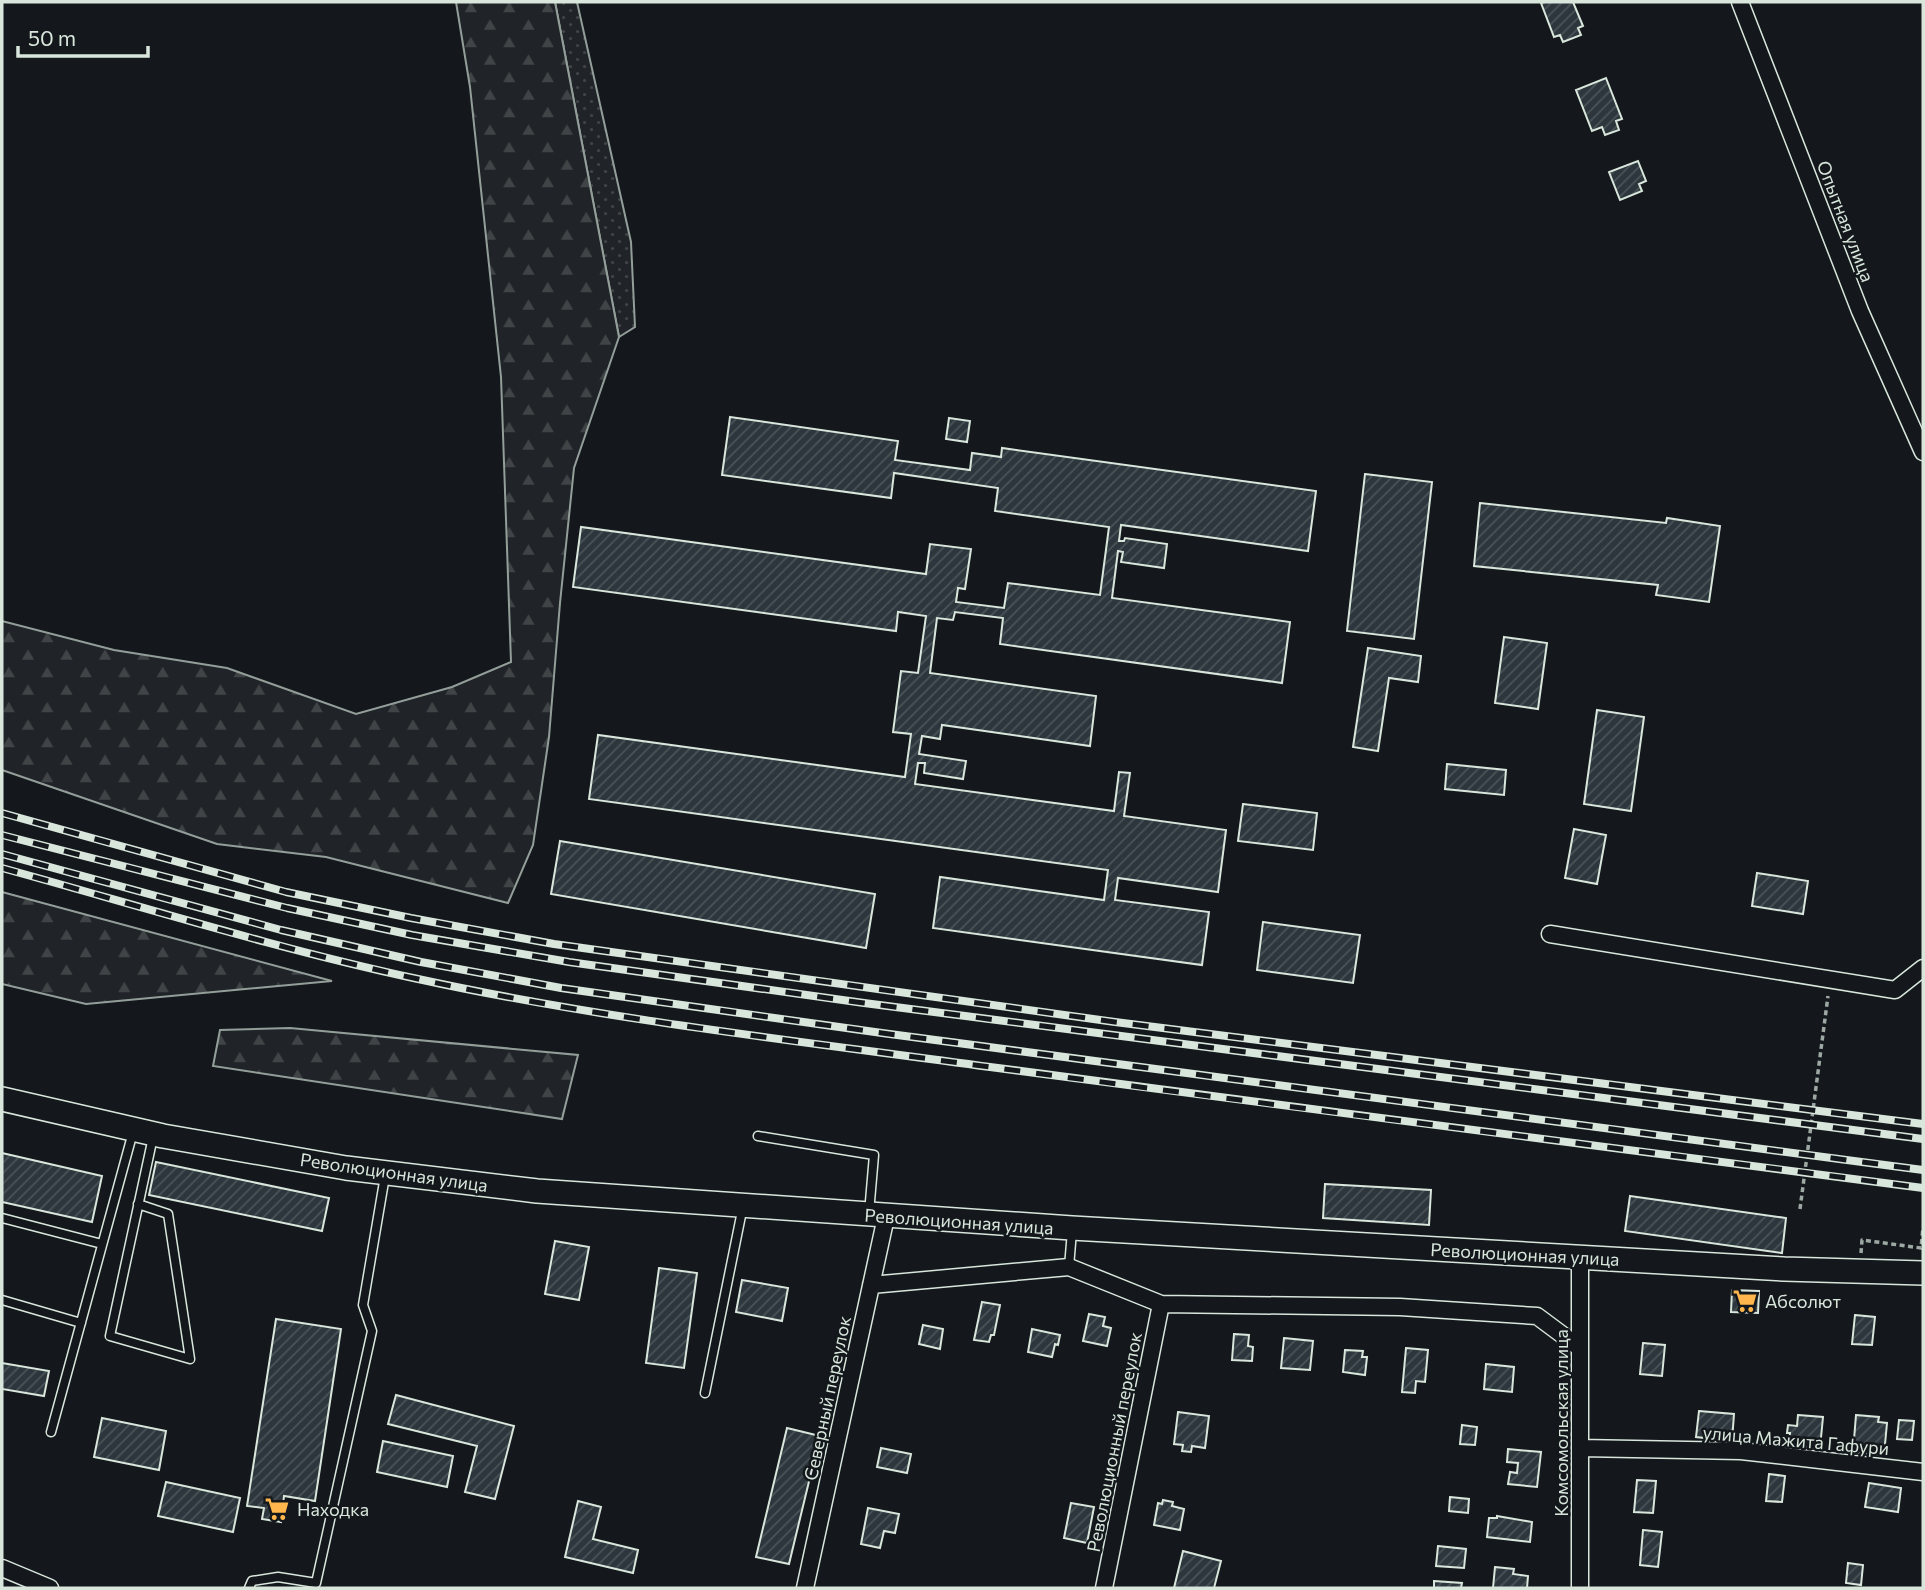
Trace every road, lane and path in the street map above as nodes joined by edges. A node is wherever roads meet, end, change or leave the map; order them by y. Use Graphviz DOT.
graph roads {
  1 [pos="1740,2"];
  2 [pos="1923,452"];
  3 [pos="1550,934"];
  4 [pos="1923,968"];
  5 [pos="1830,979"];
  6 [pos="2,1099"];
  7 [pos="143,1132"];
  8 [pos="758,1136"];
  9 [pos="385,1173"];
  10 [pos="138,1204"];
  11 [pos="743,1206"];
  12 [pos="1800,1209"];
  13 [pos="877,1216"];
  14 [pos="2,1218"];
  15 [pos="1923,1227"];
  16 [pos="1072,1228"];
  17 [pos="1862,1240"];
  18 [pos="102,1244"];
  19 [pos="1580,1257"];
  20 [pos="1069,1267"];
  21 [pos="1923,1273"];
  22 [pos="871,1285"];
  23 [pos="2,1300"];
  24 [pos="1161,1304"];
  25 [pos="81,1323"];
  26 [pos="1580,1348"];
  27 [pos="705,1393"];
  28 [pos="51,1432"];
  29 [pos="1580,1448"];
  30 [pos="1923,1472"];
  31 [pos="2,1568"];
  32 [pos="33,1585"];
  33 [pos="50,1588"];
  34 [pos="249,1588"];
  35 [pos="805,1588"];
  36 [pos="1104,1588"];
  37 [pos="1580,1588"];
  1 -- 2 [label="street, Опытная улица"];
  3 -- 5 [label="street"];
  4 -- 5 [label="street"];
  5 -- 12 [label="path"];
  6 -- 7 [label="main road, Революционная улица"];
  7 -- 9 [label="main road, Революционная улица"];
  7 -- 10 [label="lane"];
  7 -- 18 [label="lane"];
  8 -- 13 [label="lane"];
  9 -- 11 [label="main road, Революционная улица"];
  9 -- 34 [label="lane"];
  10 -- 10 [label="lane"];
  11 -- 13 [label="main road, Революционная улица"];
  11 -- 27 [label="lane"];
  13 -- 16 [label="main road, Революционная улица"];
  13 -- 22 [label="street, Северный переулок"];
  14 -- 18 [label="lane"];
  15 -- 17 [label="path"];
  16 -- 19 [label="main road, Революционная улица"];
  16 -- 20 [label="lane"];
  18 -- 25 [label="lane"];
  19 -- 21 [label="main road, Революционная улица"];
  19 -- 26 [label="street, Комсомольская улица"];
  20 -- 22 [label="street"];
  20 -- 24 [label="street"];
  22 -- 35 [label="street, Северный переулок"];
  23 -- 25 [label="lane"];
  24 -- 26 [label="street"];
  24 -- 36 [label="street, Революционный переулок"];
  25 -- 28 [label="lane"];
  26 -- 29 [label="street, Комсомольская улица"];
  29 -- 30 [label="street, улица Мажита Гафури"];
  29 -- 37 [label="street, Комсомольская улица"];
  31 -- 32 [label="street"];
  32 -- 33 [label="street"];
}
